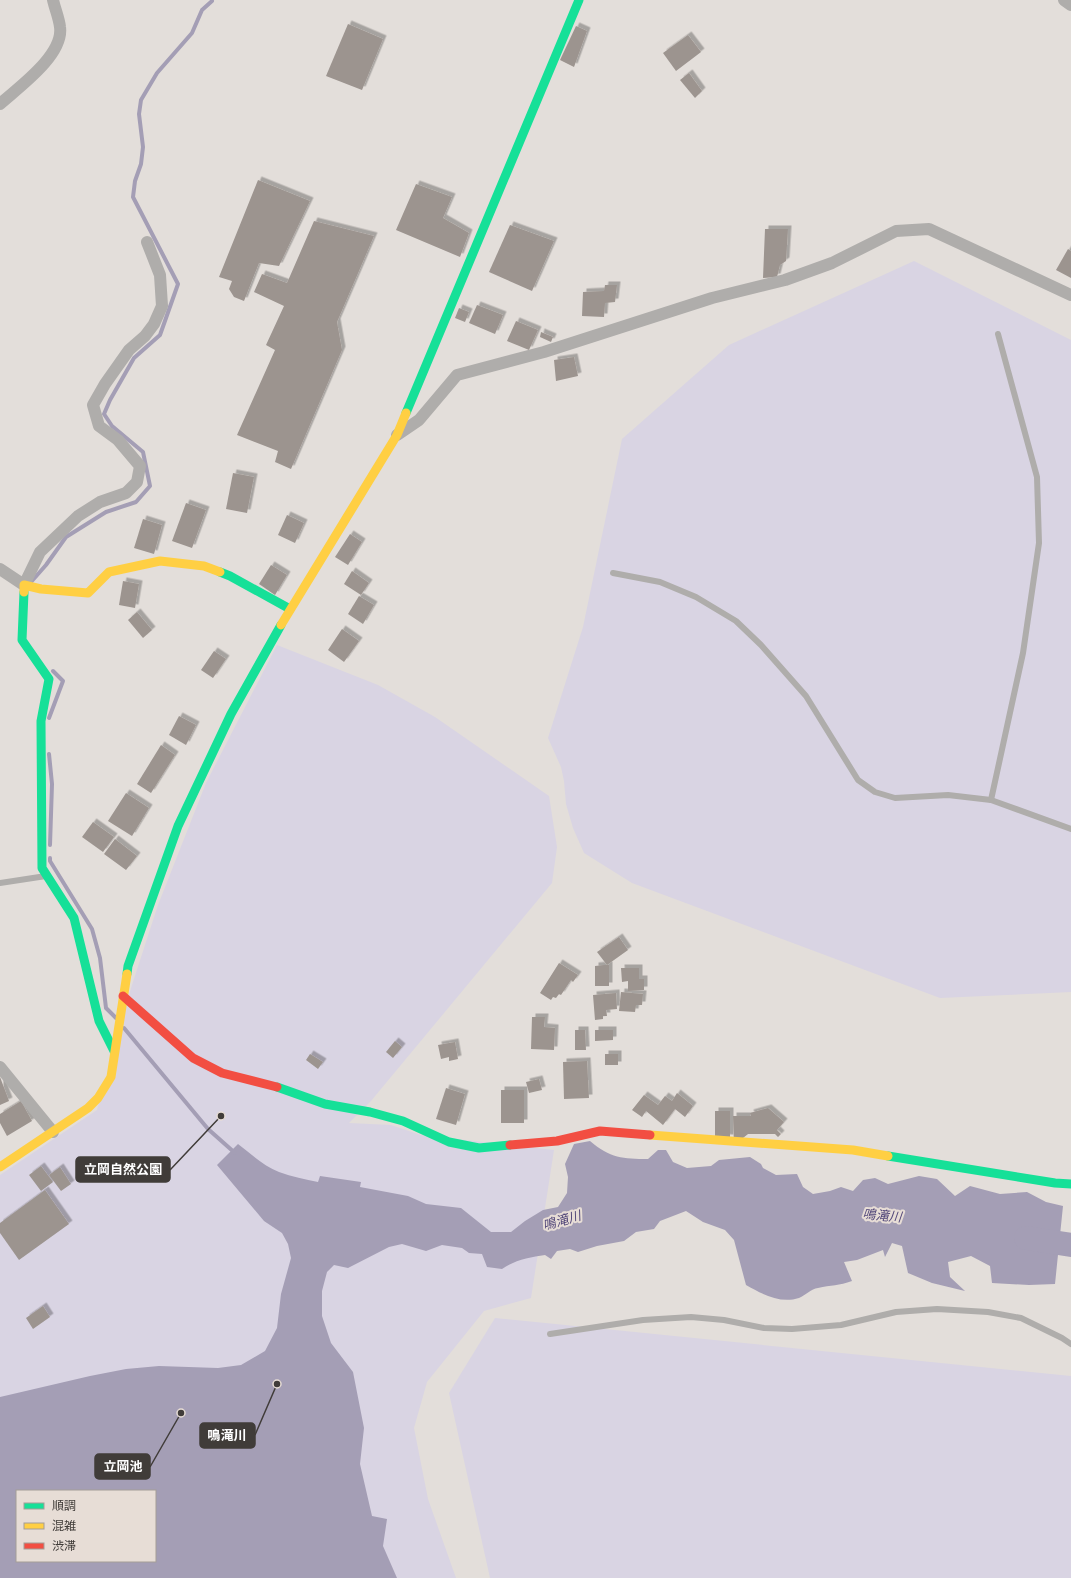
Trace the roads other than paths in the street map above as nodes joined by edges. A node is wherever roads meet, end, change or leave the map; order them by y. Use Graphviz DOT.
graph roads {
  1 [pos="53,0"];
  2 [pos="1064,0"];
  3 [pos="575,1"];
  4 [pos="1071,5"];
  5 [pos="0,104"];
  6 [pos="147,242"];
  7 [pos="1071,294"];
  8 [pos="998,334"];
  9 [pos="396,435"];
  10 [pos="0,569"];
  11 [pos="613,572"];
  12 [pos="24,585"];
  13 [pos="290,609"];
  14 [pos="991,800"];
  15 [pos="1071,829"];
  16 [pos="48,876"];
  17 [pos="0,883"];
  18 [pos="122,996"];
  19 [pos="114,1051"];
  20 [pos="0,1067"];
  21 [pos="53,1132"];
  22 [pos="0,1167"];
  23 [pos="1071,1184"];
  24 [pos="550,1334"];
  25 [pos="1071,1344"];
  1 -- 5 [label="street"];
  2 -- 4 [label="street"];
  3 -- 9 [label="street"];
  6 -- 12 [label="street"];
  7 -- 9 [label="street"];
  8 -- 14 [label="lane"];
  9 -- 13 [label="street"];
  10 -- 12 [label="street"];
  11 -- 14 [label="lane"];
  12 -- 13 [label="street"];
  12 -- 16 [label="street"];
  13 -- 18 [label="street"];
  14 -- 15 [label="lane"];
  16 -- 17 [label="lane"];
  16 -- 19 [label="street"];
  18 -- 19 [label="street"];
  18 -- 23 [label="street"];
  19 -- 21 [label="street"];
  20 -- 21 [label="street"];
  21 -- 22 [label="street"];
  24 -- 25 [label="lane"];
}
